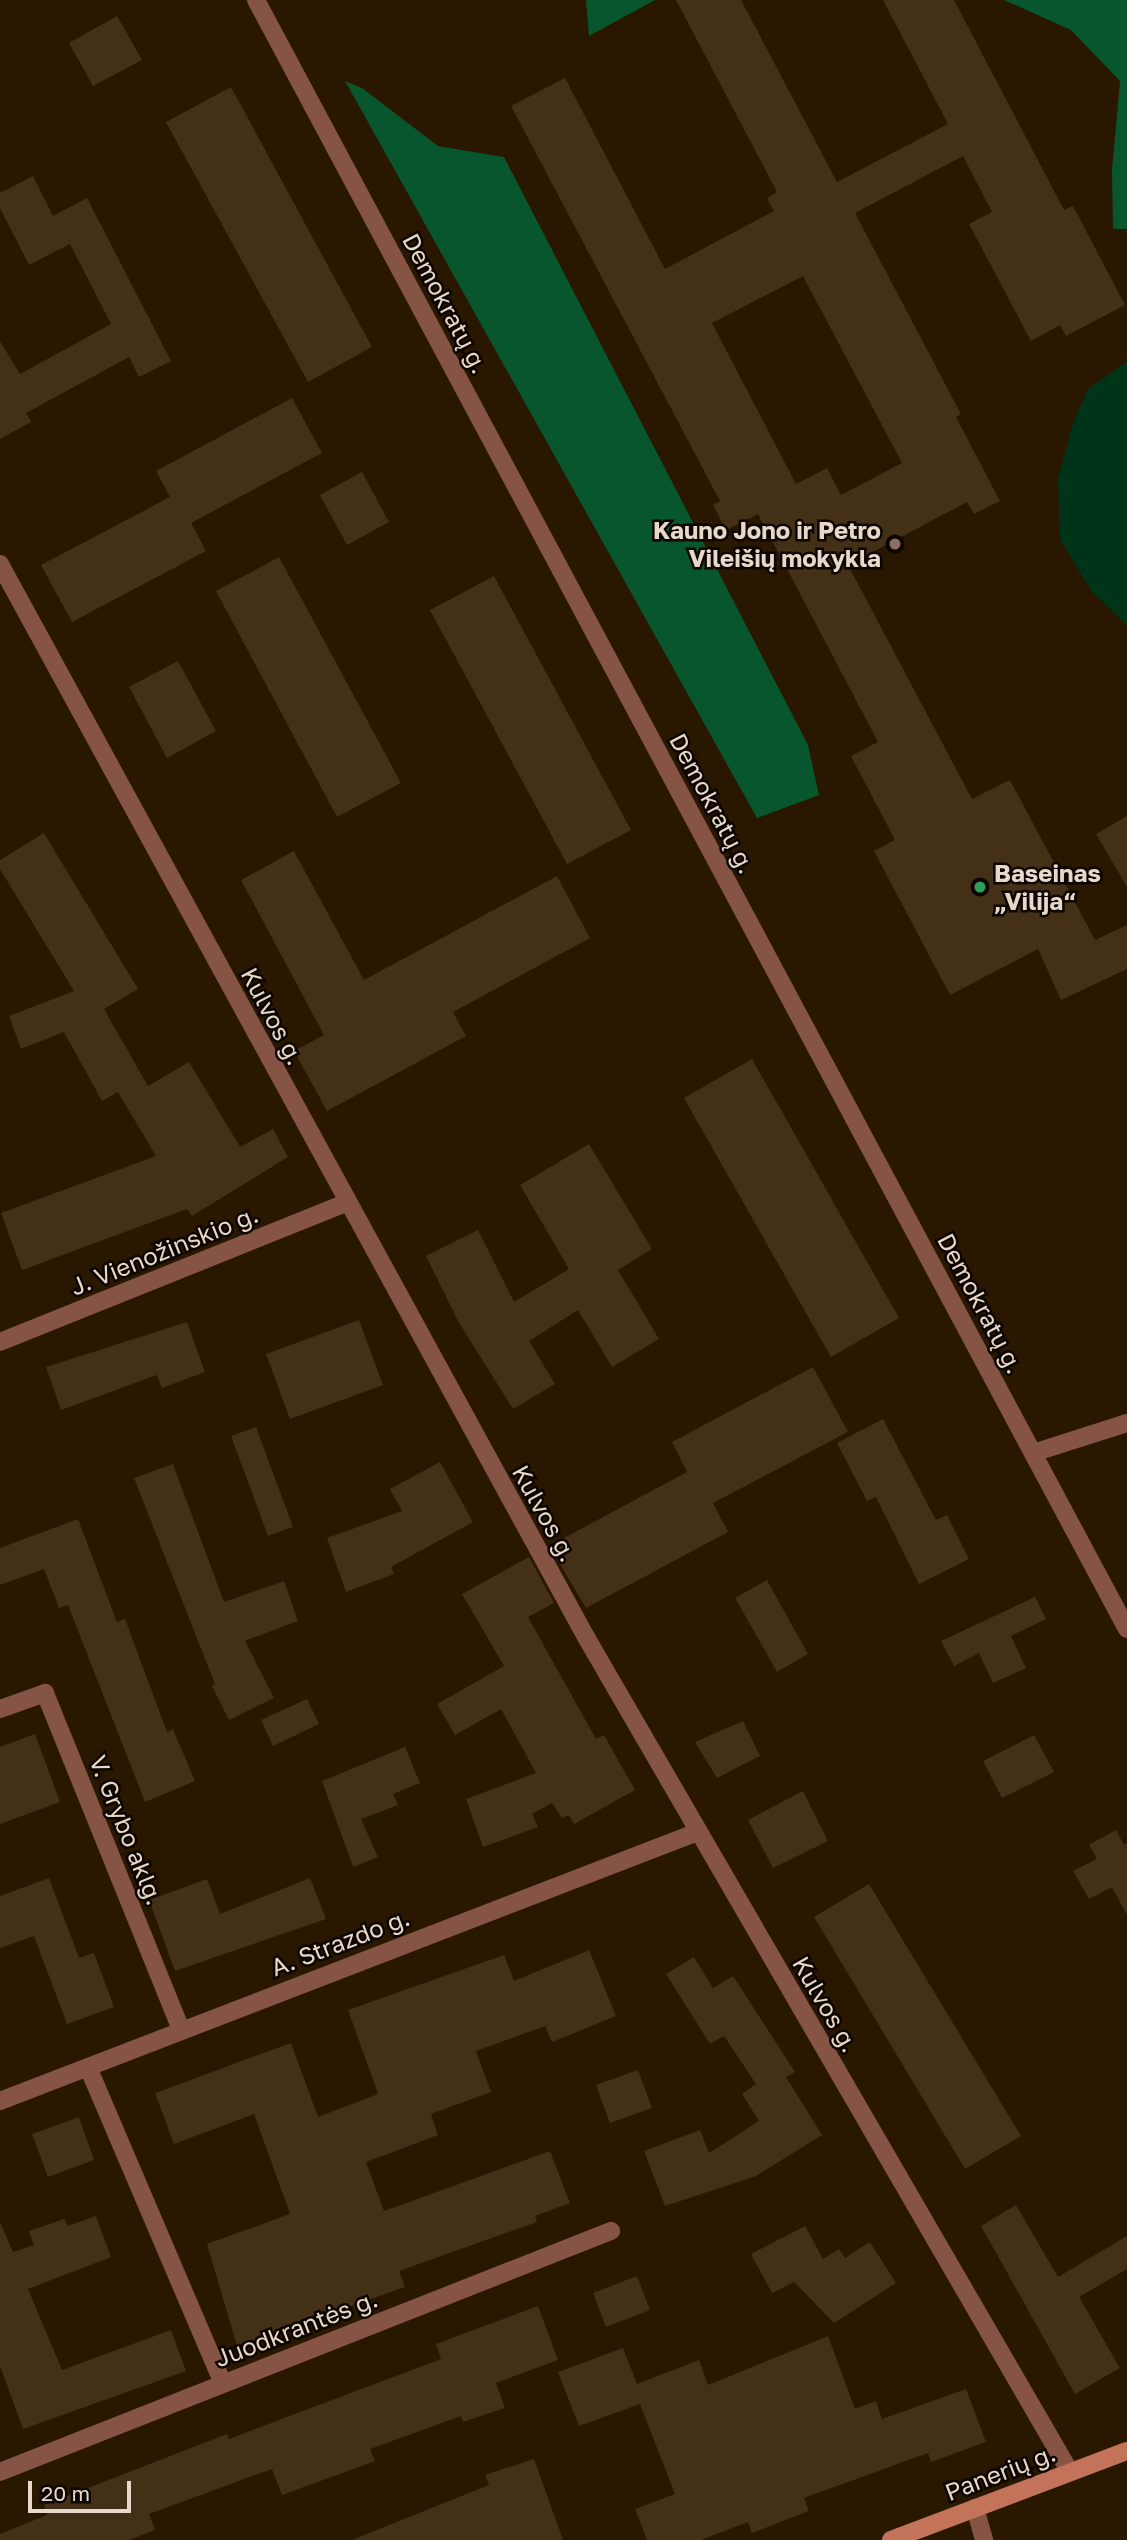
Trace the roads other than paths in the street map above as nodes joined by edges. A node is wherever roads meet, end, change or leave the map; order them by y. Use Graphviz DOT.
graph roads {
  1 [pos="256,0"];
  2 [pos="0,564"];
  3 [pos="346,1203"];
  4 [pos="0,1342"];
  5 [pos="1127,1423"];
  6 [pos="1033,1453"];
  7 [pos="1127,1629"];
  8 [pos="0,1709"];
  9 [pos="698,1832"];
  10 [pos="181,2029"];
  11 [pos="88,2067"];
  12 [pos="0,2101"];
  13 [pos="611,2231"];
  14 [pos="223,2384"];
  15 [pos="1127,2451"];
  16 [pos="0,2472"];
  17 [pos="1070,2472"];
  18 [pos="975,2508"];
  19 [pos="891,2540"];
  20 [pos="984,2540"];
  1 -- 6 [label="street, Demokratų g."];
  2 -- 3 [label="street, Kulvos g."];
  3 -- 4 [label="street, J. Vienožinskio g."];
  3 -- 9 [label="street, Kulvos g."];
  5 -- 6 [label="street"];
  6 -- 7 [label="street, Demokratų g."];
  8 -- 10 [label="street, V. Grybo aklg."];
  9 -- 10 [label="street, A. Strazdo g."];
  9 -- 17 [label="street, Kulvos g."];
  10 -- 11 [label="street, A. Strazdo g."];
  11 -- 12 [label="street, A. Strazdo g."];
  11 -- 14 [label="street"];
  13 -- 14 [label="street, Juodkrantės g."];
  14 -- 16 [label="street, Juodkrantės g."];
  15 -- 17 [label="main road, Panerių g."];
  17 -- 18 [label="main road, Panerių g."];
  18 -- 19 [label="main road, Panerių g."];
  18 -- 20 [label="street"];
}
